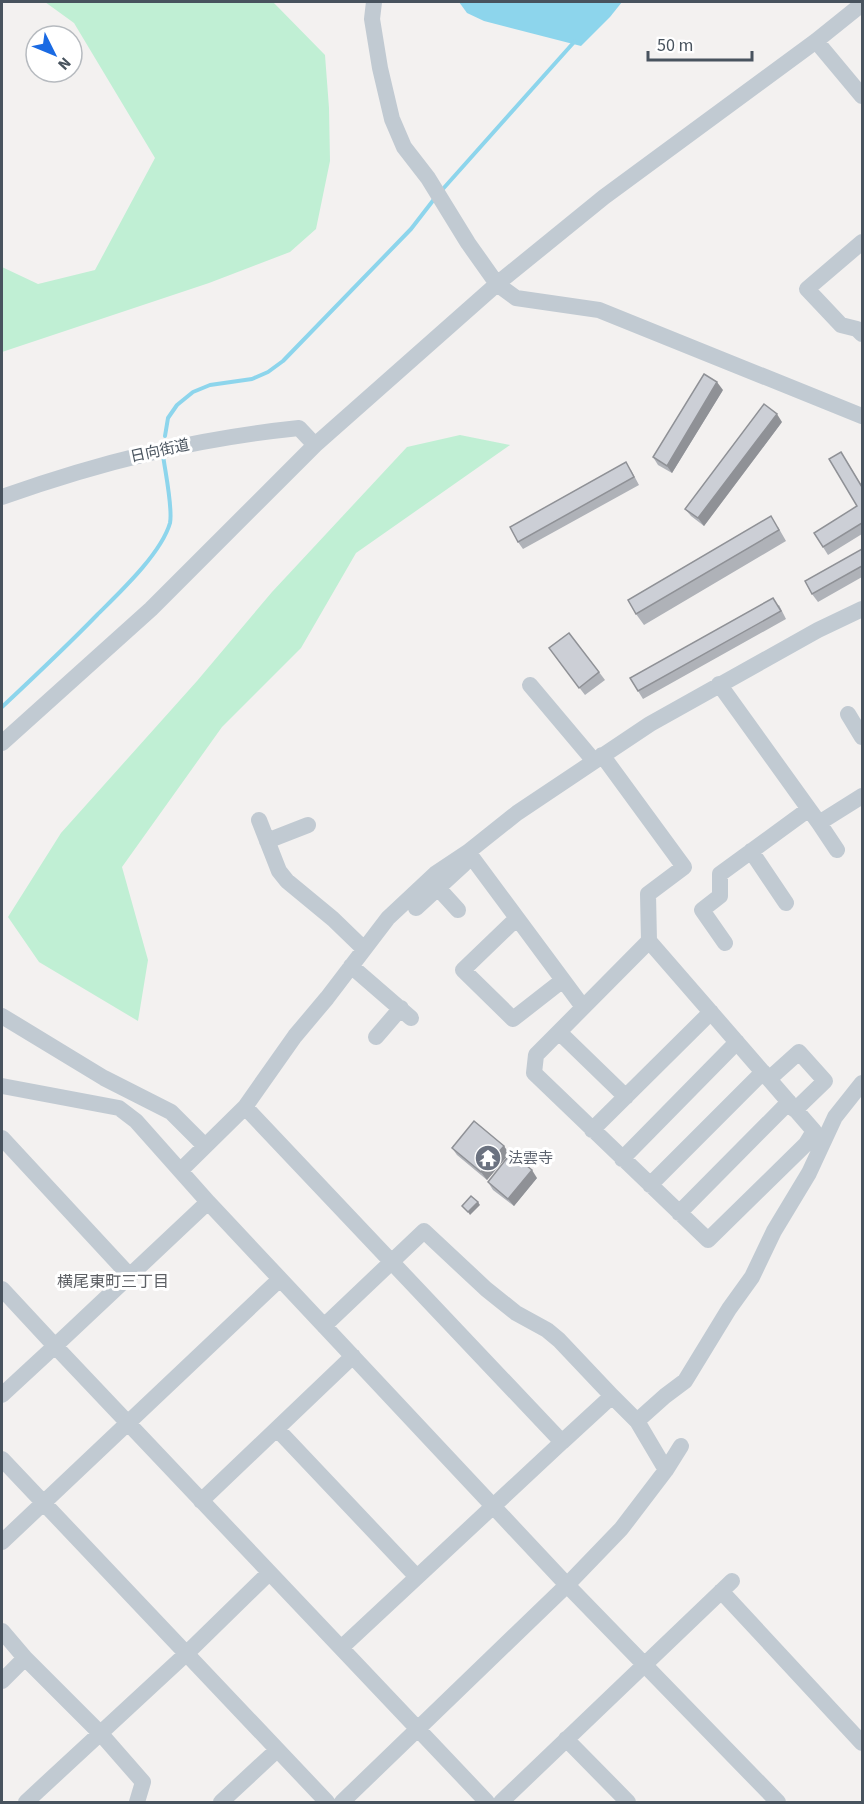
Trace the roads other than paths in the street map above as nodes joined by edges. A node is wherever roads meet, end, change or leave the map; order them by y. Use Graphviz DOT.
graph roads {
  1 [pos="374,2"];
  2 [pos="862,4"];
  3 [pos="816,41"];
  4 [pos="862,96"];
  5 [pos="862,242"];
  6 [pos="497,284"];
  7 [pos="862,334"];
  8 [pos="862,416"];
  9 [pos="315,445"];
  10 [pos="2,497"];
  11 [pos="862,609"];
  12 [pos="719,684"];
  13 [pos="530,685"];
  14 [pos="848,714"];
  15 [pos="862,737"];
  16 [pos="2,743"];
  17 [pos="598,758"];
  18 [pos="862,796"];
  19 [pos="814,816"];
  20 [pos="259,820"];
  21 [pos="308,825"];
  22 [pos="267,841"];
  23 [pos="837,850"];
  24 [pos="751,851"];
  25 [pos="470,854"];
  26 [pos="438,888"];
  27 [pos="786,903"];
  28 [pos="416,908"];
  29 [pos="458,910"];
  30 [pos="517,918"];
  31 [pos="649,941"];
  32 [pos="725,943"];
  33 [pos="364,949"];
  34 [pos="351,966"];
  35 [pos="563,980"];
  36 [pos="583,1007"];
  37 [pos="711,1012"];
  38 [pos="2,1016"];
  39 [pos="559,1032"];
  40 [pos="376,1036"];
  41 [pos="737,1042"];
  42 [pos="766,1076"];
  43 [pos="862,1083"];
  44 [pos="2,1086"];
  45 [pos="626,1097"];
  46 [pos="792,1106"];
  47 [pos="245,1107"];
  48 [pos="592,1130"];
  49 [pos="2,1138"];
  50 [pos="205,1146"];
  51 [pos="622,1159"];
  52 [pos="181,1170"];
  53 [pos="650,1185"];
  54 [pos="208,1202"];
  55 [pos="679,1212"];
  56 [pos="391,1262"];
  57 [pos="129,1275"];
  58 [pos="280,1279"];
  59 [pos="2,1289"];
  60 [pos="324,1326"];
  61 [pos="55,1346"];
  62 [pos="353,1356"];
  63 [pos="2,1395"];
  64 [pos="612,1396"];
  65 [pos="637,1421"];
  66 [pos="127,1423"];
  67 [pos="277,1429"];
  68 [pos="562,1442"];
  69 [pos="681,1446"];
  70 [pos="2,1459"];
  71 [pos="666,1470"];
  72 [pos="201,1501"];
  73 [pos="43,1503"];
  74 [pos="493,1506"];
  75 [pos="2,1542"];
  76 [pos="269,1573"];
  77 [pos="417,1577"];
  78 [pos="567,1585"];
  79 [pos="2,1632"];
  80 [pos="341,1648"];
  81 [pos="186,1654"];
  82 [pos="25,1658"];
  83 [pos="645,1663"];
  84 [pos="2,1681"];
  85 [pos="417,1728"];
  86 [pos="101,1734"];
  87 [pos="567,1738"];
  88 [pos="862,1743"];
  89 [pos="277,1750"];
  90 [pos="26,1803"];
  91 [pos="137,1803"];
  92 [pos="221,1803"];
  93 [pos="327,1803"];
  94 [pos="342,1803"];
  95 [pos="487,1803"];
  96 [pos="501,1803"];
  97 [pos="628,1803"];
  98 [pos="778,1803"];
  1 -- 6 [label="street"];
  2 -- 3 [label="street"];
  3 -- 4 [label="street"];
  3 -- 6 [label="street"];
  5 -- 7 [label="street"];
  6 -- 8 [label="street"];
  6 -- 9 [label="street"];
  9 -- 10 [label="street, 日向街道"];
  9 -- 16 [label="street"];
  11 -- 12 [label="street"];
  12 -- 17 [label="street"];
  12 -- 19 [label="street"];
  13 -- 17 [label="street"];
  14 -- 15 [label="street"];
  17 -- 25 [label="street"];
  17 -- 31 [label="street"];
  18 -- 19 [label="street"];
  19 -- 23 [label="street"];
  19 -- 24 [label="street"];
  20 -- 22 [label="street"];
  21 -- 22 [label="street"];
  22 -- 33 [label="street"];
  24 -- 27 [label="street"];
  24 -- 32 [label="street"];
  25 -- 26 [label="street"];
  25 -- 30 [label="street"];
  25 -- 33 [label="street"];
  26 -- 28 [label="street"];
  26 -- 29 [label="street"];
  30 -- 35 [label="street"];
  30 -- 35 [label="street"];
  31 -- 36 [label="street"];
  31 -- 37 [label="street"];
  33 -- 34 [label="street"];
  34 -- 40 [label="street"];
  34 -- 47 [label="street"];
  35 -- 36 [label="street"];
  36 -- 39 [label="street"];
  37 -- 41 [label="street"];
  37 -- 45 [label="street"];
  38 -- 50 [label="street"];
  39 -- 45 [label="street"];
  39 -- 48 [label="street"];
  41 -- 42 [label="street"];
  41 -- 51 [label="street"];
  42 -- 46 [label="street"];
  42 -- 46 [label="street"];
  42 -- 53 [label="street"];
  43 -- 65 [label="street"];
  44 -- 52 [label="street"];
  45 -- 48 [label="street"];
  46 -- 55 [label="street"];
  46 -- 55 [label="street"];
  47 -- 50 [label="street"];
  47 -- 56 [label="street"];
  48 -- 51 [label="street"];
  49 -- 57 [label="street"];
  50 -- 52 [label="street"];
  51 -- 53 [label="street"];
  52 -- 54 [label="street"];
  53 -- 55 [label="street"];
  54 -- 57 [label="street"];
  54 -- 58 [label="street"];
  56 -- 60 [label="street"];
  56 -- 64 [label="street"];
  56 -- 68 [label="street"];
  57 -- 61 [label="street"];
  58 -- 60 [label="street"];
  58 -- 66 [label="street"];
  59 -- 61 [label="street"];
  60 -- 62 [label="street"];
  61 -- 63 [label="street"];
  61 -- 66 [label="street"];
  62 -- 67 [label="street"];
  62 -- 74 [label="street"];
  64 -- 65 [label="street"];
  64 -- 68 [label="street"];
  65 -- 71 [label="street"];
  66 -- 72 [label="street"];
  66 -- 73 [label="street"];
  67 -- 72 [label="street"];
  67 -- 77 [label="street"];
  68 -- 74 [label="street"];
  69 -- 71 [label="street"];
  70 -- 73 [label="street"];
  71 -- 78 [label="street"];
  72 -- 76 [label="street"];
  73 -- 75 [label="street"];
  73 -- 81 [label="street"];
  74 -- 77 [label="street"];
  74 -- 78 [label="street"];
  76 -- 80 [label="street"];
  76 -- 81 [label="street"];
  77 -- 80 [label="street"];
  78 -- 83 [label="street"];
  78 -- 85 [label="street"];
  79 -- 82 [label="street"];
  80 -- 85 [label="street"];
  81 -- 86 [label="street"];
  81 -- 89 [label="street"];
  82 -- 84 [label="street"];
  82 -- 86 [label="street"];
  83 -- 87 [label="street"];
  83 -- 88 [label="street"];
  83 -- 98 [label="street"];
  85 -- 94 [label="street"];
  85 -- 95 [label="street"];
  86 -- 90 [label="street"];
  86 -- 91 [label="street"];
  87 -- 96 [label="street"];
  87 -- 97 [label="street"];
  89 -- 92 [label="street"];
  89 -- 93 [label="street"];
}
